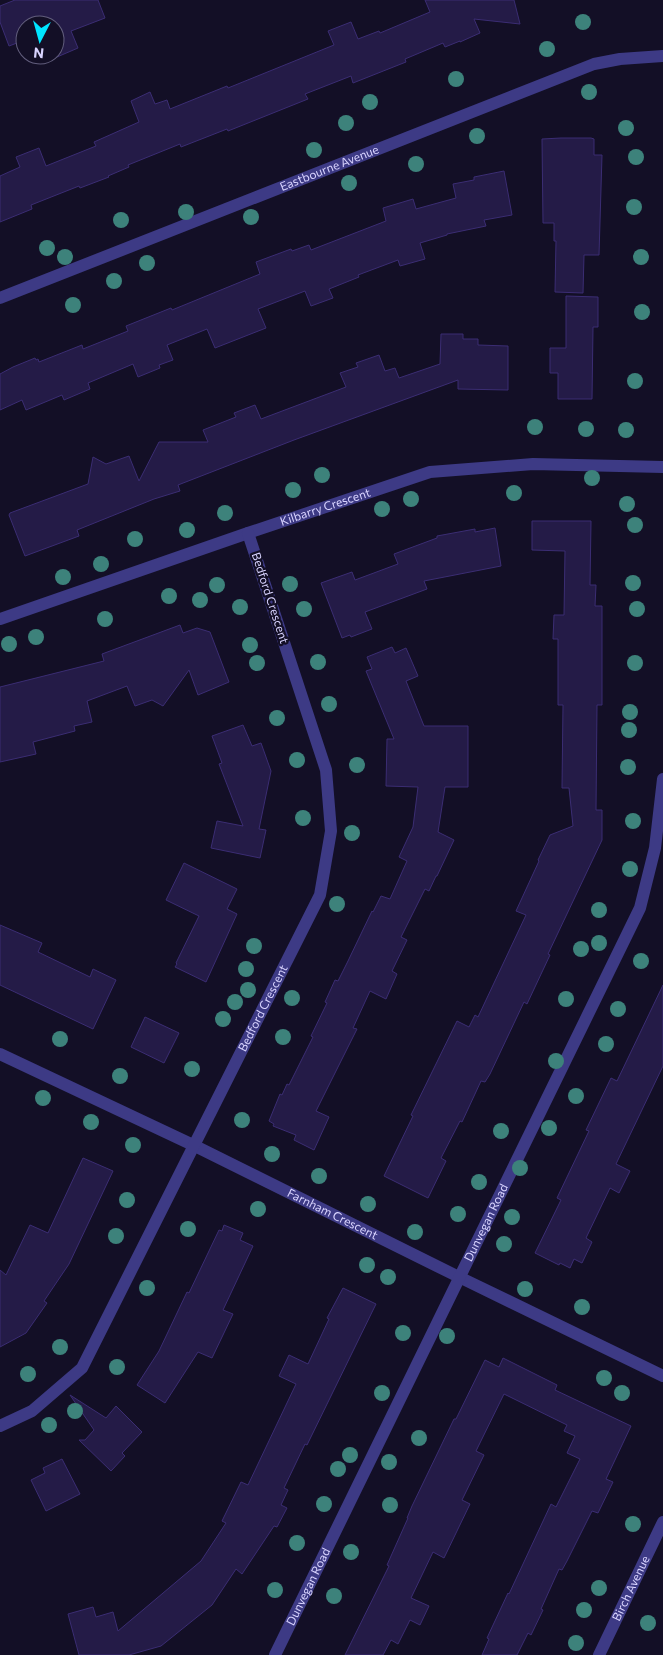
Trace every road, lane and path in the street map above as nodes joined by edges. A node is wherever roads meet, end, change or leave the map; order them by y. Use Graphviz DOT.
graph roads {
  1 [pos="663,56"];
  2 [pos="0,298"];
  3 [pos="663,467"];
  4 [pos="248,533"];
  5 [pos="0,619"];
  6 [pos="663,780"];
  7 [pos="0,1054"];
  8 [pos="193,1145"];
  9 [pos="459,1277"];
  10 [pos="663,1376"];
  11 [pos="0,1426"];
  12 [pos="663,1522"];
  13 [pos="275,1655"];
  14 [pos="599,1655"];
  1 -- 2 [label="street, Eastbourne Avenue"];
  3 -- 4 [label="street, Kilbarry Crescent"];
  4 -- 5 [label="street, Kilbarry Crescent"];
  4 -- 8 [label="street, Bedford Crescent"];
  6 -- 9 [label="street, Dunvegan Road"];
  7 -- 8 [label="street, Farnham Crescent"];
  8 -- 9 [label="street, Farnham Crescent"];
  8 -- 11 [label="street, Bedford Crescent"];
  9 -- 10 [label="street, Farnham Crescent"];
  9 -- 13 [label="street, Dunvegan Road"];
  12 -- 14 [label="street, Birch Avenue"];
}
